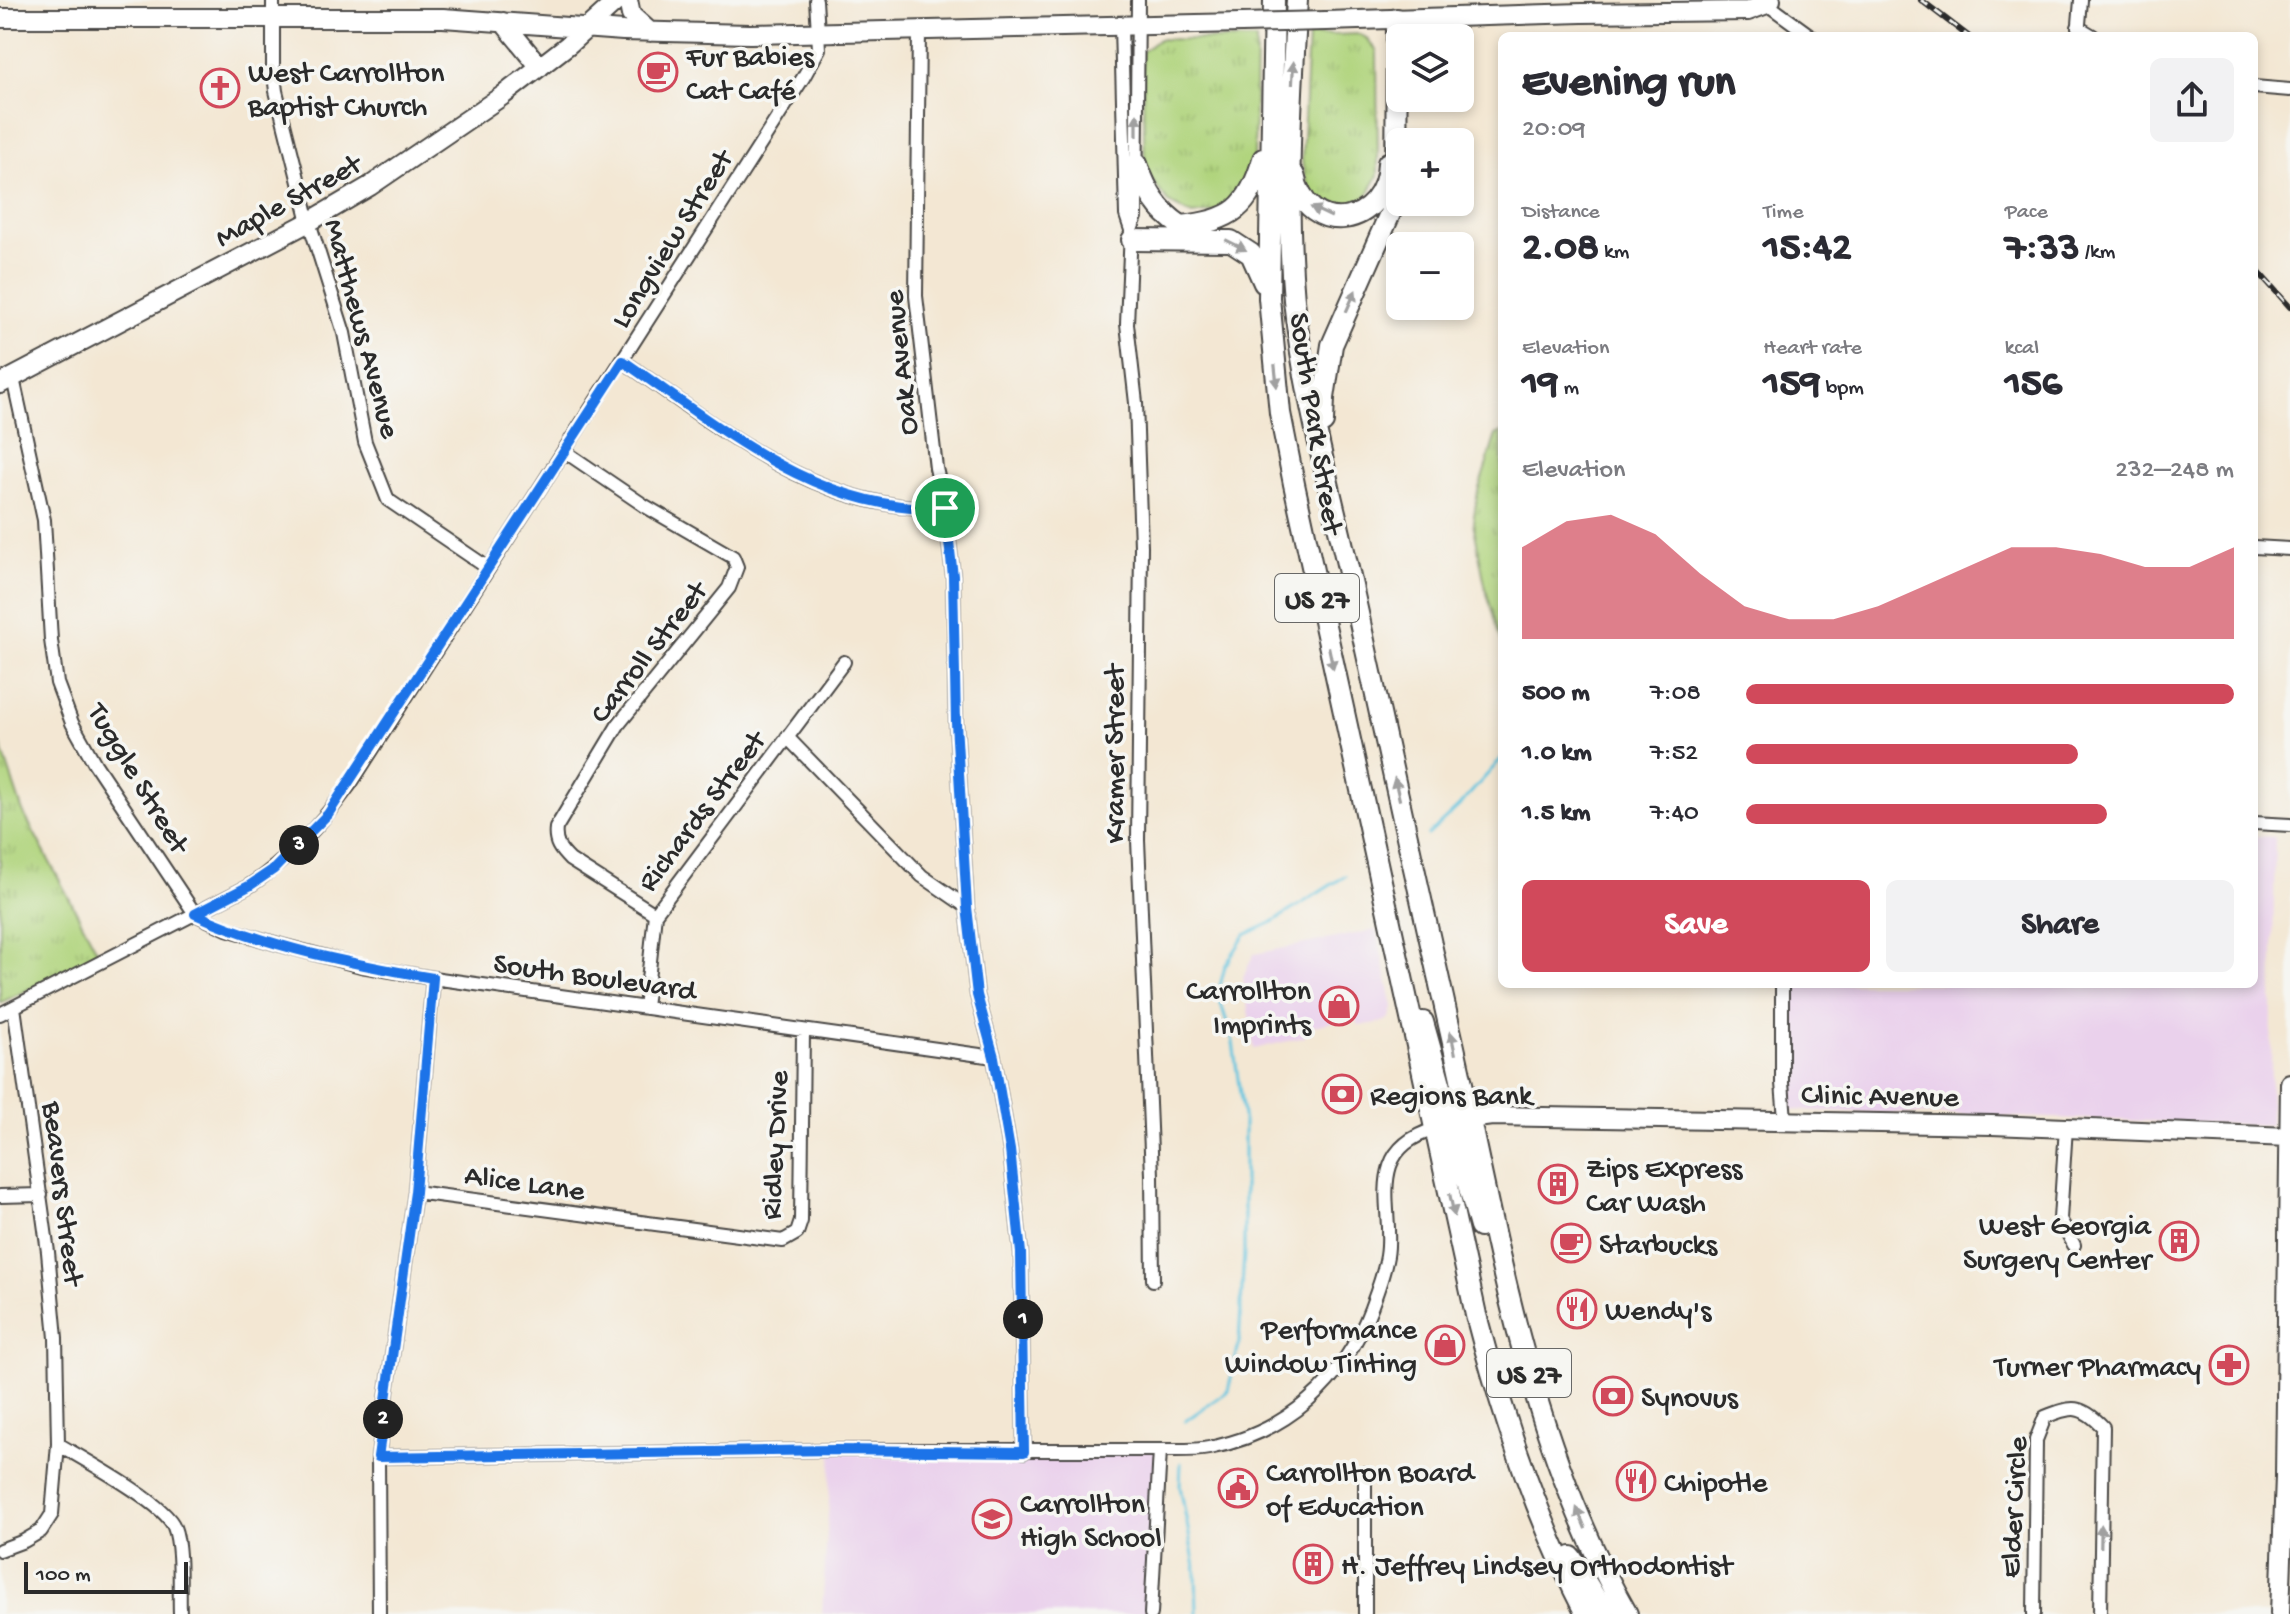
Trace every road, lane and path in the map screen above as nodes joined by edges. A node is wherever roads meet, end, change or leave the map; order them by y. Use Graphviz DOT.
graph roads {
  1 [pos="618,0"];
  2 [pos="628,0"];
  3 [pos="816,0"];
  4 [pos="1138,0"];
  5 [pos="1274,0"];
  6 [pos="1297,0"];
  7 [pos="2081,0"];
  8 [pos="1769,2"];
  9 [pos="272,9"];
  10 [pos="0,18"];
  11 [pos="1391,19"];
  12 [pos="503,22"];
  13 [pos="1129,26"];
  14 [pos="585,29"];
  15 [pos="919,31"];
  16 [pos="2078,31"];
  17 [pos="650,32"];
  18 [pos="1806,32"];
  19 [pos="818,33"];
  20 [pos="540,67"];
  21 [pos="2258,87"];
  22 [pos="2290,90"];
  23 [pos="1271,132"];
  24 [pos="1289,145"];
  25 [pos="1137,164"];
  26 [pos="309,222"];
  27 [pos="1181,226"];
  28 [pos="1132,235"];
  29 [pos="1269,298"];
  30 [pos="623,361"];
  31 [pos="7,381"];
  32 [pos="564,451"];
  33 [pos="1322,458"];
  34 [pos="945,508"];
  35 [pos="2258,547"];
  36 [pos="2290,549"];
  37 [pos="488,568"];
  38 [pos="844,662"];
  39 [pos="1380,712"];
  40 [pos="1344,721"];
  41 [pos="787,737"];
  42 [pos="2258,823"];
  43 [pos="2290,825"];
  44 [pos="967,907"];
  45 [pos="195,914"];
  46 [pos="655,914"];
  47 [pos="433,978"];
  48 [pos="1782,988"];
  49 [pos="14,1007"];
  50 [pos="645,1008"];
  51 [pos="0,1014"];
  52 [pos="803,1031"];
  53 [pos="994,1057"];
  54 [pos="2290,1083"];
  55 [pos="1785,1119"];
  56 [pos="1452,1124"];
  57 [pos="2066,1127"];
  58 [pos="2289,1137"];
  59 [pos="415,1192"];
  60 [pos="41,1195"];
  61 [pos="0,1196"];
  62 [pos="628,1222"];
  63 [pos="2074,1245"];
  64 [pos="1153,1280"];
  65 [pos="58,1444"];
  66 [pos="1160,1450"];
  67 [pos="1024,1452"];
  68 [pos="378,1457"];
  69 [pos="1365,1473"];
  70 [pos="2288,1489"];
  71 [pos="1541,1516"];
  72 [pos="0,1550"];
  73 [pos="2286,1557"];
  74 [pos="180,1614"];
  75 [pos="379,1614"];
  76 [pos="1151,1614"];
  77 [pos="1365,1614"];
  78 [pos="1586,1614"];
  79 [pos="1605,1614"];
  80 [pos="1627,1614"];
  81 [pos="2034,1614"];
  82 [pos="2100,1614"];
  83 [pos="2280,1614"];
  1 -- 14 [label="street, Maple Street"];
  2 -- 17 [label="street"];
  3 -- 19 [label="street, Longview Street"];
  4 -- 13 [label="street"];
  5 -- 23 [label="main road, South Park Street / US 27"];
  24 -- 6 [label="main road, South Park Street / US 27, one-way"];
  7 -- 16 [label="street"];
  8 -- 11 [label="street"];
  8 -- 18 [label="street"];
  9 -- 10 [label="street"];
  9 -- 12 [label="street"];
  9 -- 26 [label="street, Matthews Avenue"];
  11 -- 13 [label="street, bridge"];
  11 -- 24 [label="main road, one-way"];
  33 -- 11 [label="main road, one-way"];
  12 -- 14 [label="street"];
  12 -- 20 [label="street"];
  13 -- 15 [label="street"];
  25 -- 13 [label="street, Kramer Street, one-way"];
  13 -- 28 [label="street, Kramer Street"];
  14 -- 17 [label="street"];
  14 -- 20 [label="street, Maple Street"];
  15 -- 19 [label="street"];
  15 -- 34 [label="street, Oak Avenue"];
  17 -- 19 [label="street"];
  19 -- 30 [label="street, Longview Street"];
  20 -- 26 [label="street, Maple Street"];
  21 -- 22 [label="street"];
  23 -- 27 [label="main road"];
  23 -- 29 [label="main road, South Park Street / US 27"];
  24 -- 33 [label="main road, South Park Street / US 27"];
  25 -- 27 [label="main road"];
  25 -- 28 [label="street, Kramer Street"];
  26 -- 31 [label="street, Maple Street"];
  26 -- 37 [label="street, Matthews Avenue"];
  27 -- 28 [label="main road"];
  28 -- 29 [label="main road, one-way"];
  28 -- 64 [label="street, Kramer Street"];
  29 -- 40 [label="main road, South Park Street / US 27, one-way"];
  30 -- 32 [label="street, Longview Street"];
  30 -- 34 [label="street"];
  31 -- 45 [label="street, Tuggle Street"];
  32 -- 37 [label="street, Longview Street"];
  32 -- 46 [label="street, Carroll Street"];
  33 -- 39 [label="main road, South Park Street / US 27"];
  34 -- 44 [label="street, Oak Avenue"];
  35 -- 36 [label="street"];
  37 -- 45 [label="street, Longview Street"];
  38 -- 41 [label="street, Richards Street"];
  39 -- 40 [label="main road"];
  56 -- 39 [label="main road, South Park Street / US 27, one-way"];
  40 -- 56 [label="main road, South Park Street / US 27"];
  41 -- 44 [label="street"];
  41 -- 46 [label="street, Richards Street"];
  42 -- 43 [label="street"];
  44 -- 53 [label="street, Oak Avenue"];
  45 -- 47 [label="street, South Boulevard"];
  45 -- 49 [label="street, Longview Street"];
  46 -- 50 [label="street, Richards Street"];
  47 -- 50 [label="street, South Boulevard"];
  47 -- 59 [label="street"];
  48 -- 55 [label="street"];
  49 -- 51 [label="street, Longview Street"];
  49 -- 60 [label="street, Beavers Street"];
  50 -- 52 [label="street, South Boulevard"];
  52 -- 53 [label="street, South Boulevard"];
  52 -- 62 [label="street, Ridley Drive"];
  53 -- 67 [label="street, Oak Avenue"];
  54 -- 58 [label="street"];
  55 -- 56 [label="street, Clinic Avenue"];
  55 -- 57 [label="street, Clinic Avenue"];
  56 -- 66 [label="street"];
  56 -- 71 [label="main road, US 27, one-way"];
  80 -- 56 [label="main road, US 27, one-way"];
  57 -- 58 [label="street, Clinic Avenue"];
  57 -- 63 [label="street"];
  58 -- 70 [label="street"];
  59 -- 62 [label="street, Alice Lane"];
  59 -- 68 [label="street"];
  60 -- 61 [label="street"];
  60 -- 65 [label="street, Beavers Street"];
  65 -- 72 [label="street, Beavers Street"];
  65 -- 74 [label="street"];
  66 -- 67 [label="street"];
  66 -- 76 [label="street"];
  67 -- 68 [label="street"];
  68 -- 75 [label="street"];
  69 -- 77 [label="street"];
  70 -- 73 [label="street"];
  71 -- 78 [label="main road, US 27"];
  71 -- 79 [label="main road"];
  73 -- 83 [label="street"];
  82 -- 81 [label="street, Elder Circle, one-way"];
}
